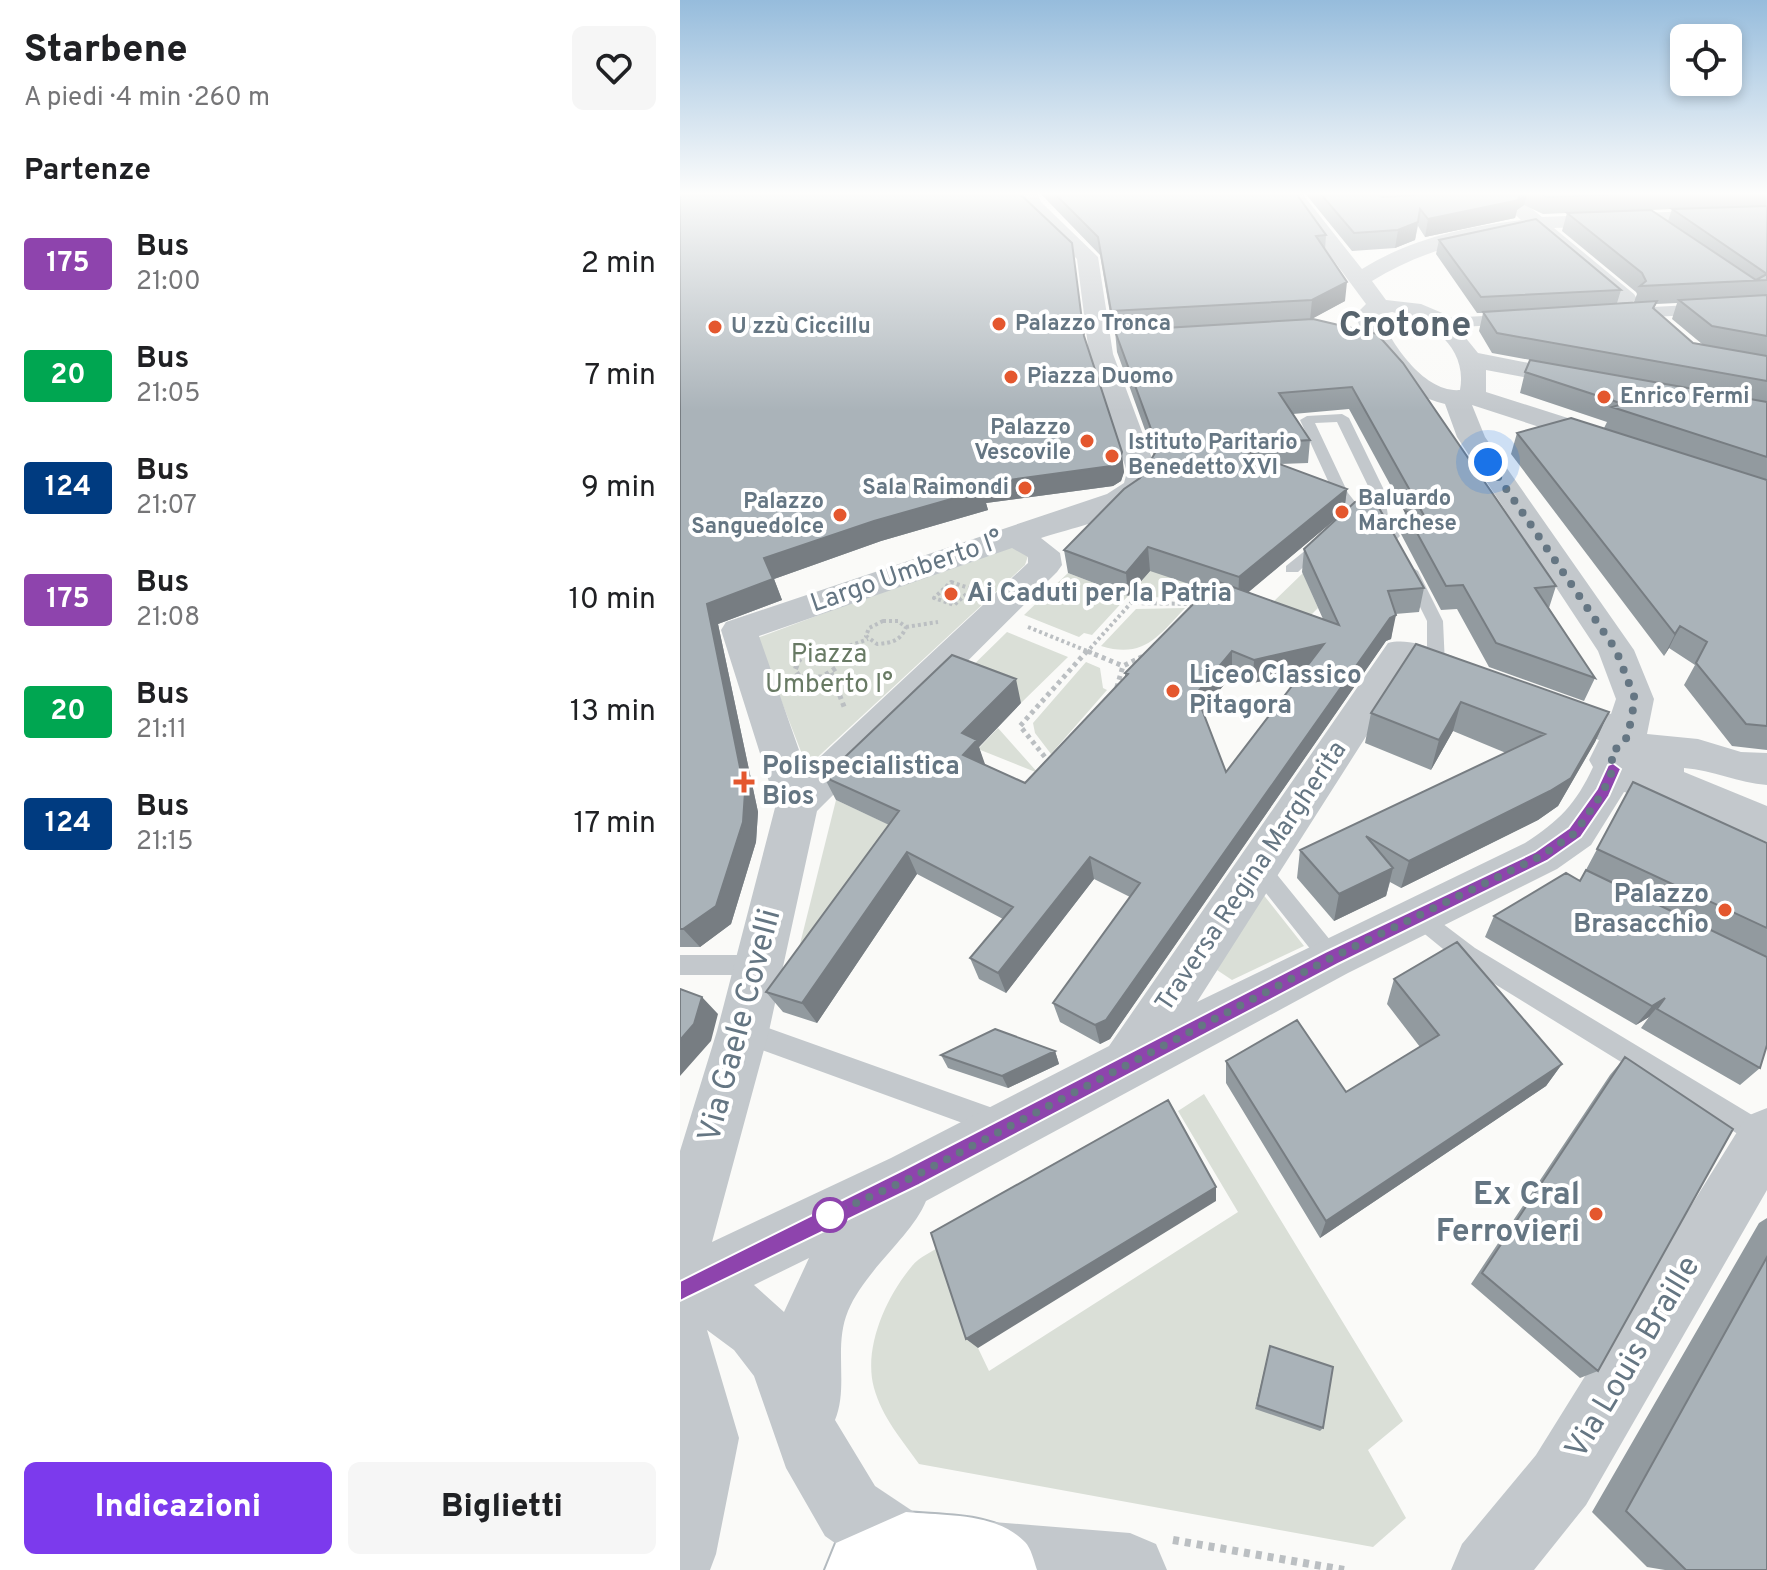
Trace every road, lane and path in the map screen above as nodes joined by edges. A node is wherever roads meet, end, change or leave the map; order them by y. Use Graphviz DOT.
graph roads {
  1 [pos="1088,265"];
  2 [pos="1348,265"];
  3 [pos="1381,265"];
  4 [pos="1587,265"];
  5 [pos="1359,280"];
  6 [pos="1751,294"];
  7 [pos="1626,299"];
  8 [pos="1767,306"];
  9 [pos="1596,315"];
  10 [pos="1375,316"];
  11 [pos="1548,318"];
  12 [pos="1444,323"];
  13 [pos="1658,324"];
  14 [pos="1343,328"];
  15 [pos="1131,341"];
  16 [pos="1100,342"];
  17 [pos="1469,359"];
  18 [pos="1611,385"];
  19 [pos="1464,397"];
  20 [pos="1568,426"];
  21 [pos="1506,447"];
  22 [pos="1631,448"];
  23 [pos="1381,516"];
  24 [pos="1348,522"];
  25 [pos="1012,535"];
  26 [pos="1292,569"];
  27 [pos="972,589"];
  28 [pos="1016,623"];
  29 [pos="868,639"];
  30 [pos="1087,651"];
  31 [pos="833,652"];
  32 [pos="1436,665"];
  33 [pos="1123,666"];
  34 [pos="831,673"];
  35 [pos="847,712"];
  36 [pos="1635,755"];
  37 [pos="1767,769"];
  38 [pos="797,804"];
  39 [pos="1767,825"];
  40 [pos="1258,867"];
  41 [pos="1418,915"];
  42 [pos="1331,958"];
  43 [pos="680,965"];
  44 [pos="759,965"];
  45 [pos="743,1031"];
  46 [pos="1128,1063"];
  47 [pos="1005,1126"];
  48 [pos="1767,1138"];
  49 [pos="911,1178"];
  50 [pos="680,1248"];
  51 [pos="680,1289"];
  52 [pos="680,1297"];
  53 [pos="680,1342"];
  54 [pos="810,1444"];
  55 [pos="1143,1553"];
  56 [pos="680,1554"];
  57 [pos="884,1560"];
  58 [pos="990,1564"];
  59 [pos="1344,1570"];
  60 [pos="1488,1570"];
  1 -- 16 [label="street"];
  2 -- 5 [label="street"];
  3 -- 5 [label="street"];
  4 -- 7 [label="street"];
  5 -- 10 [label="street"];
  6 -- 8 [label="street"];
  7 -- 13 [label="street"];
  8 -- 13 [label="street"];
  9 -- 13 [label="street"];
  10 -- 12 [label="street"];
  10 -- 14 [label="street"];
  10 -- 19 [label="street"];
  11 -- 12 [label="street"];
  12 -- 17 [label="street"];
  15 -- 16 [label="street"];
  16 -- 25 [label="street"];
  17 -- 18 [label="street"];
  17 -- 19 [label="street"];
  19 -- 20 [label="street"];
  19 -- 21 [label="street"];
  20 -- 21 [label="street"];
  20 -- 22 [label="street"];
  21 -- 36 [label="street"];
  23 -- 24 [label="lane"];
  23 -- 24 [label="lane"];
  23 -- 32 [label="lane"];
  24 -- 26 [label="lane"];
  25 -- 38 [label="street, Largo Umberto I°"];
  25 -- 38 [label="street, Largo Umberto I°"];
  27 -- 27 [label="path"];
  28 -- 30 [label="path"];
  29 -- 29 [label="path"];
  29 -- 31 [label="path"];
  30 -- 33 [label="path"];
  30 -- 33 [label="path"];
  30 -- 33 [label="path"];
  31 -- 34 [label="path"];
  31 -- 34 [label="path"];
  32 -- 36 [label="street, Traversa Regina Margherita"];
  32 -- 40 [label="street, Traversa Regina Margherita"];
  34 -- 35 [label="path"];
  36 -- 37 [label="street"];
  36 -- 39 [label="street"];
  36 -- 41 [label="street"];
  38 -- 44 [label="street, Via Gaele Covelli"];
  40 -- 42 [label="lane"];
  40 -- 46 [label="street, Traversa Regina Margherita"];
  41 -- 42 [label="street"];
  41 -- 48 [label="lane"];
  42 -- 46 [label="street"];
  43 -- 44 [label="lane"];
  44 -- 45 [label="street, Via Gaele Covelli"];
  45 -- 47 [label="lane"];
  45 -- 50 [label="street, Via Gaele Covelli"];
  46 -- 47 [label="street"];
  47 -- 49 [label="street"];
  48 -- 60 [label="street, Via Louis Braille"];
  49 -- 51 [label="street"];
  49 -- 54 [label="street"];
  52 -- 54 [label="street"];
  53 -- 56 [label="street"];
  54 -- 57 [label="street"];
  55 -- 58 [label="street"];
  55 -- 59 [label="path"];
  57 -- 58 [label="main road"];
}
